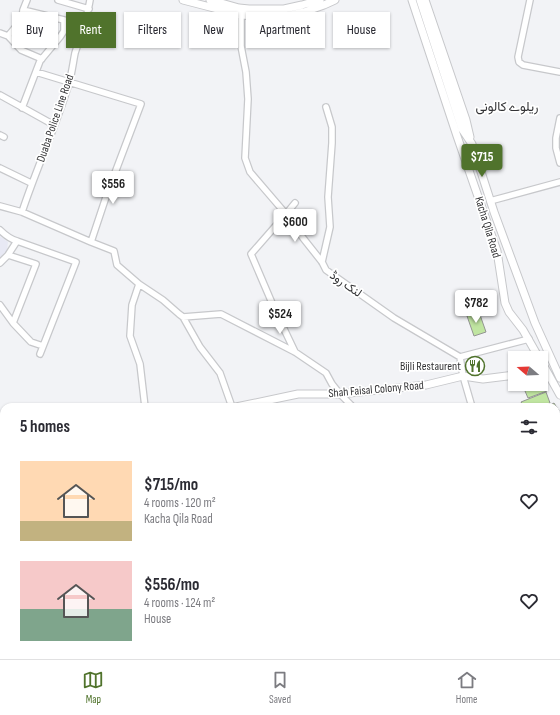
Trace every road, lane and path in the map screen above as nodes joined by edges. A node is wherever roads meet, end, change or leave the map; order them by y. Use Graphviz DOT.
graph roads {
  1 [pos="27,0"];
  2 [pos="58,0"];
  3 [pos="90,0"];
  4 [pos="183,0"];
  5 [pos="210,0"];
  6 [pos="320,0"];
  7 [pos="336,0"];
  8 [pos="412,0"];
  9 [pos="420,0"];
  10 [pos="425,0"];
  11 [pos="530,0"];
  12 [pos="89,9"];
  13 [pos="23,10"];
  14 [pos="88,12"];
  15 [pos="241,15"];
  16 [pos="64,20"];
  17 [pos="0,33"];
  18 [pos="8,36"];
  19 [pos="77,48"];
  20 [pos="42,59"];
  21 [pos="36,72"];
  22 [pos="560,72"];
  23 [pos="69,82"];
  24 [pos="0,95"];
  25 [pos="326,107"];
  26 [pos="22,108"];
  27 [pos="560,118"];
  28 [pos="54,125"];
  29 [pos="462,129"];
  30 [pos="472,144"];
  31 [pos="462,150"];
  32 [pos="560,163"];
  33 [pos="0,168"];
  34 [pos="560,182"];
  35 [pos="31,183"];
  36 [pos="490,200"];
  37 [pos="295,202"];
  38 [pos="0,206"];
  39 [pos="22,212"];
  40 [pos="286,214"];
  41 [pos="0,230"];
  42 [pos="17,241"];
  43 [pos="91,242"];
  44 [pos="8,254"];
  45 [pos="322,262"];
  46 [pos="0,263"];
  47 [pos="139,284"];
  48 [pos="0,305"];
  49 [pos="183,317"];
  50 [pos="13,323"];
  51 [pos="535,323"];
  52 [pos="523,330"];
  53 [pos="529,339"];
  54 [pos="43,346"];
  55 [pos="535,351"];
  56 [pos="295,352"];
  57 [pos="40,354"];
  58 [pos="460,357"];
  59 [pos="557,367"];
  60 [pos="463,376"];
  61 [pos="508,376"];
  62 [pos="548,377"];
  63 [pos="560,378"];
  64 [pos="340,394"];
  65 [pos="560,395"];
  66 [pos="145,403"];
  67 [pos="231,403"];
  68 [pos="255,403"];
  69 [pos="349,403"];
  70 [pos="471,403"];
  1 -- 13 [label="street"];
  2 -- 12 [label="street"];
  3 -- 12 [label="street, Duaba Police Line Road"];
  4 -- 15 [label="street"];
  5 -- 6 [label="street"];
  7 -- 15 [label="street"];
  8 -- 31 [label="street, Kacha Qila Road"];
  9 -- 29 [label="street"];
  10 -- 30 [label="street"];
  11 -- 22 [label="street"];
  12 -- 14 [label="street, Duaba Police Line Road"];
  13 -- 16 [label="street"];
  13 -- 18 [label="street"];
  15 -- 40 [label="street, لنک روڈ"];
  16 -- 20 [label="street"];
  17 -- 18 [label="street"];
  18 -- 20 [label="street"];
  19 -- 23 [label="street, Duaba Police Line Road"];
  20 -- 21 [label="street"];
  21 -- 23 [label="street"];
  21 -- 26 [label="street"];
  23 -- 28 [label="street, Duaba Police Line Road"];
  23 -- 43 [label="street"];
  24 -- 26 [label="street"];
  25 -- 45 [label="street"];
  26 -- 28 [label="street"];
  27 -- 32 [label="street"];
  28 -- 35 [label="street, Duaba Police Line Road"];
  29 -- 30 [label="street"];
  29 -- 31 [label="street"];
  30 -- 36 [label="street"];
  31 -- 52 [label="street, Kacha Qila Road"];
  33 -- 35 [label="street"];
  34 -- 36 [label="street"];
  35 -- 39 [label="street, Duaba Police Line Road"];
  36 -- 51 [label="street"];
  37 -- 40 [label="street"];
  38 -- 39 [label="street"];
  39 -- 43 [label="street"];
  40 -- 45 [label="street, لنک روڈ"];
  40 -- 56 [label="street"];
  41 -- 42 [label="street"];
  42 -- 44 [label="street"];
  42 -- 54 [label="street"];
  43 -- 47 [label="street"];
  44 -- 46 [label="street"];
  44 -- 50 [label="street"];
  45 -- 58 [label="street, لنک روڈ"];
  47 -- 49 [label="street"];
  47 -- 66 [label="street"];
  48 -- 50 [label="street"];
  49 -- 56 [label="street"];
  49 -- 67 [label="street"];
  50 -- 54 [label="street"];
  51 -- 52 [label="street"];
  51 -- 59 [label="street"];
  52 -- 53 [label="street, Kacha Qila Road"];
  53 -- 55 [label="street, Kacha Qila Road"];
  53 -- 58 [label="street"];
  54 -- 57 [label="street"];
  56 -- 64 [label="street"];
  58 -- 60 [label="street"];
  59 -- 63 [label="street"];
  60 -- 61 [label="street, Shah Faisal Colony Road"];
  60 -- 64 [label="street, Shah Faisal Colony Road"];
  60 -- 70 [label="street"];
  62 -- 65 [label="street"];
  64 -- 68 [label="street, Shah Faisal Colony Road"];
  64 -- 69 [label="street"];
}
